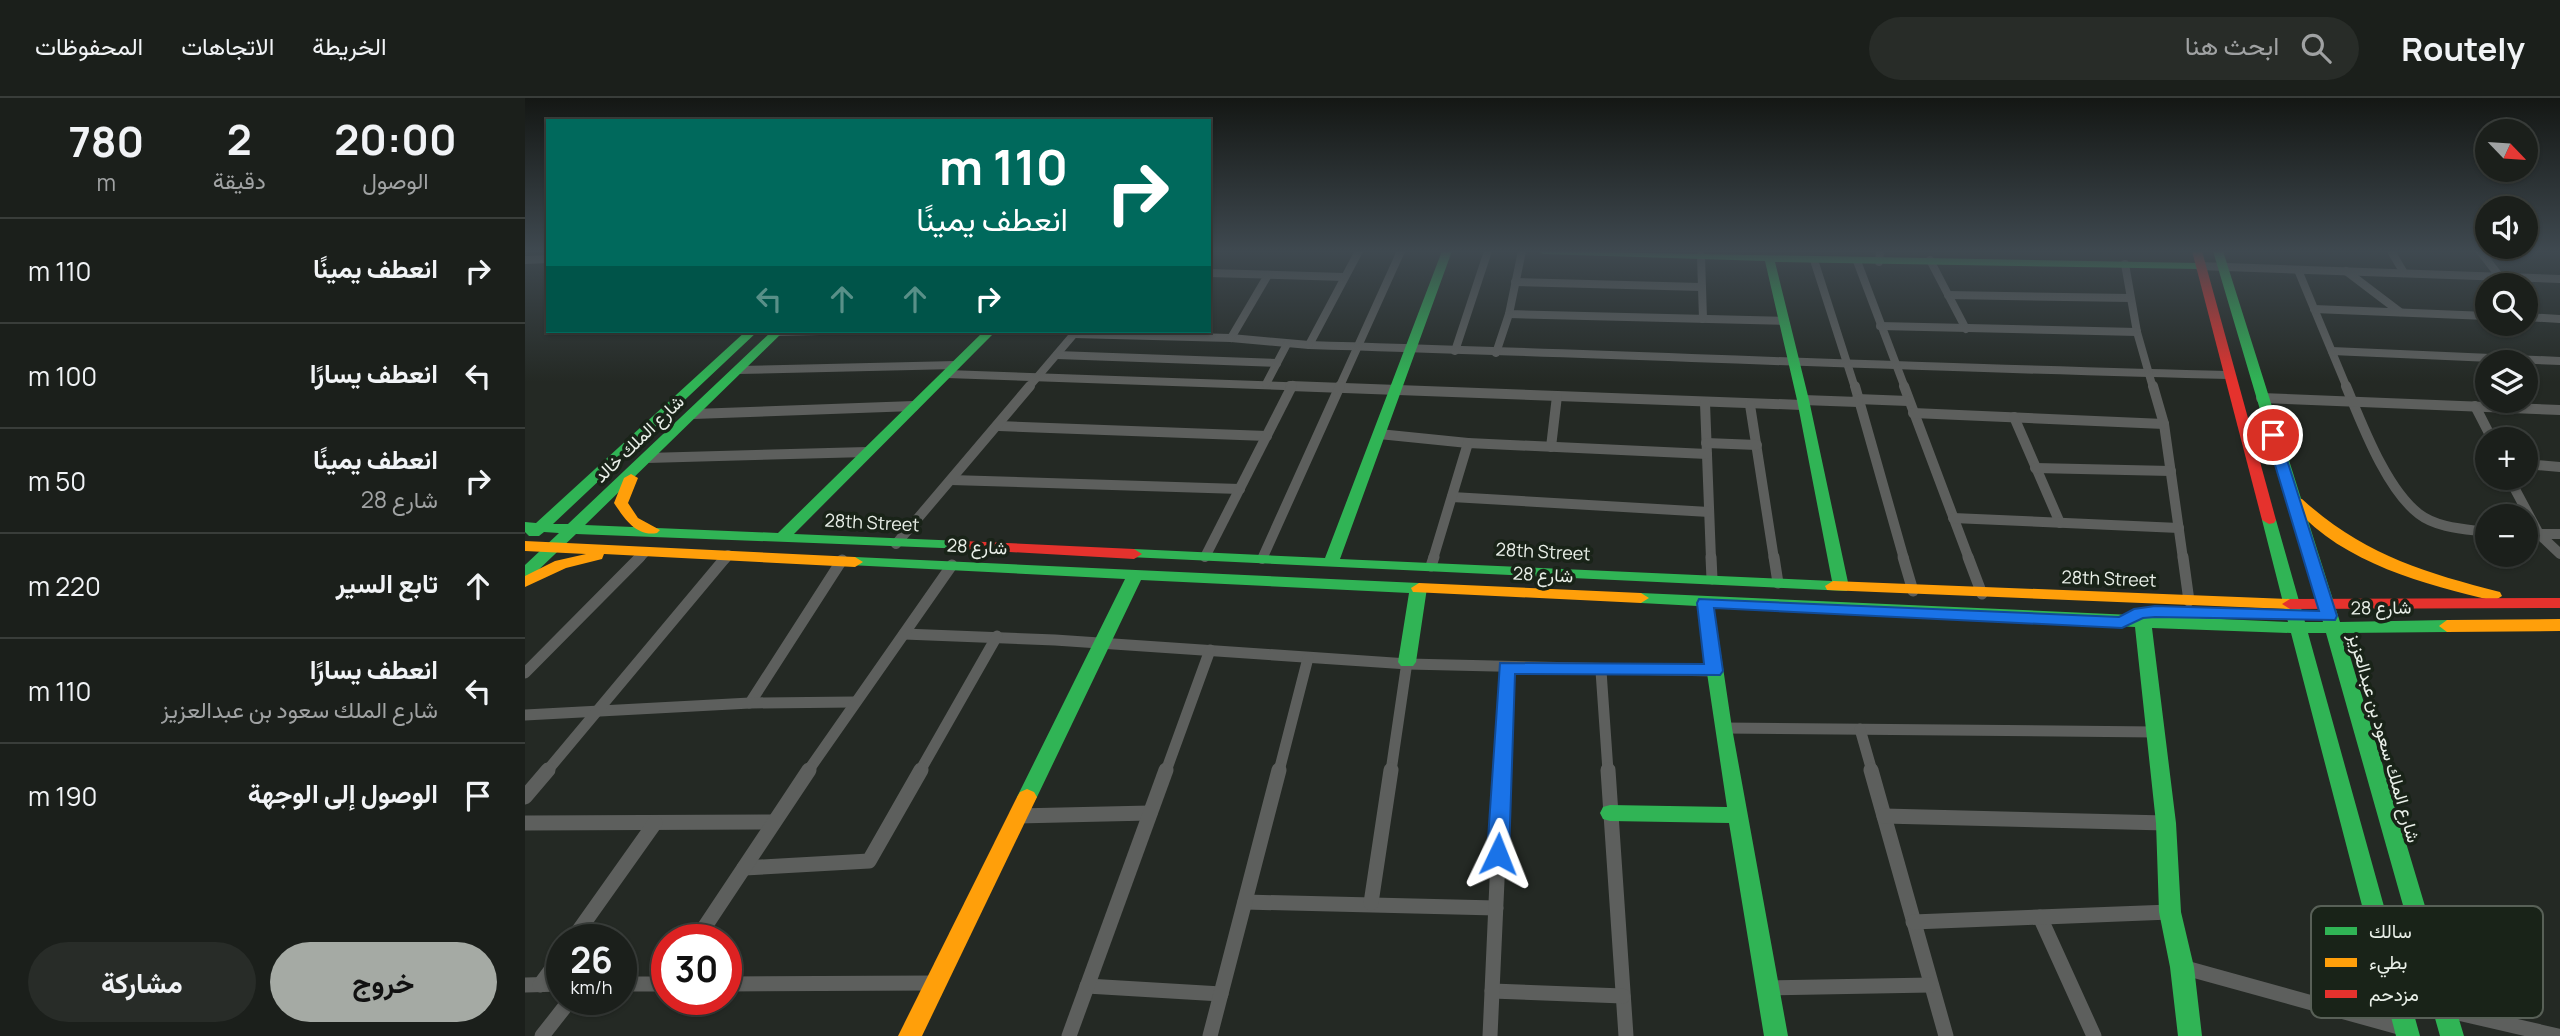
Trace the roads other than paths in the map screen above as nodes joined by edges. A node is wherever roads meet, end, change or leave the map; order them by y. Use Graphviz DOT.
graph roads {
  1 [pos="1256,295"];
  2 [pos="1335,295"];
  3 [pos="1382,295"];
  4 [pos="1431,295"];
  5 [pos="1474,295"];
  6 [pos="1513,295"];
  7 [pos="1702,295"];
  8 [pos="1778,295"];
  9 [pos="1825,295"];
  10 [pos="1869,295"];
  11 [pos="1948,295"];
  12 [pos="2130,295"];
  13 [pos="2207,295"];
  14 [pos="2230,295"];
  15 [pos="2308,295"];
  16 [pos="2378,295"];
  17 [pos="2130,298"];
  18 [pos="2314,309"];
  19 [pos="2400,312"];
  20 [pos="1509,314"];
  21 [pos="2475,315"];
  22 [pos="2538,318"];
  23 [pos="1703,319"];
  24 [pos="2560,319"];
  25 [pos="1785,321"];
  26 [pos="1880,326"];
  27 [pos="1966,329"];
  28 [pos="2137,332"];
  29 [pos="750,333"];
  30 [pos="776,333"];
  31 [pos="988,333"];
  32 [pos="1074,333"];
  33 [pos="1151,333"];
  34 [pos="1231,338"];
  35 [pos="1287,344"];
  36 [pos="1309,345"];
  37 [pos="1359,347"];
  38 [pos="1411,349"];
  39 [pos="1455,351"];
  40 [pos="2332,351"];
  41 [pos="1496,352"];
  42 [pos="1057,355"];
  43 [pos="1791,359"];
  44 [pos="2560,361"];
  45 [pos="1277,363"];
  46 [pos="1848,363"];
  47 [pos="1895,367"];
  48 [pos="951,369"];
  49 [pos="738,370"];
  50 [pos="2147,371"];
  51 [pos="2228,375"];
  52 [pos="1039,376"];
  53 [pos="1266,384"];
  54 [pos="1293,385"];
  55 [pos="1339,387"];
  56 [pos="1396,389"];
  57 [pos="1557,396"];
  58 [pos="2261,398"];
  59 [pos="1858,400"];
  60 [pos="1908,401"];
  61 [pos="2353,401"];
  62 [pos="1705,403"];
  63 [pos="1803,403"];
  64 [pos="1750,405"];
  65 [pos="914,406"];
  66 [pos="2475,406"];
  67 [pos="2538,409"];
  68 [pos="2560,410"];
  69 [pos="1913,413"];
  70 [pos="693,414"];
  71 [pos="2014,417"];
  72 [pos="2164,424"];
  73 [pos="999,426"];
  74 [pos="1379,434"];
  75 [pos="1267,436"];
  76 [pos="1468,443"];
  77 [pos="1757,445"];
  78 [pos="1551,447"];
  79 [pos="1707,449"];
  80 [pos="867,452"];
  81 [pos="642,463"];
  82 [pos="2538,465"];
  83 [pos="2560,467"];
  84 [pos="2035,468"];
  85 [pos="2171,471"];
  86 [pos="951,480"];
  87 [pos="1240,489"];
  88 [pos="2515,490"];
  89 [pos="2291,495"];
  90 [pos="572,496"];
  91 [pos="1452,498"];
  92 [pos="1709,512"];
  93 [pos="525,517"];
  94 [pos="1953,518"];
  95 [pos="2301,522"];
  96 [pos="2060,523"];
  97 [pos="533,527"];
  98 [pos="2179,528"];
  99 [pos="573,530"];
  100 [pos="2475,530"];
  101 [pos="669,534"];
  102 [pos="2539,534"];
  103 [pos="2560,534"];
  104 [pos="783,537"];
  105 [pos="525,540"];
  106 [pos="896,544"];
  107 [pos="525,546"];
  108 [pos="553,547"];
  109 [pos="640,552"];
  110 [pos="2560,554"];
  111 [pos="728,555"];
  112 [pos="1205,557"];
  113 [pos="1262,559"];
  114 [pos="842,560"];
  115 [pos="1331,562"];
  116 [pos="952,565"];
  117 [pos="1431,566"];
  118 [pos="525,574"];
  119 [pos="1136,574"];
  120 [pos="1712,579"];
  121 [pos="525,582"];
  122 [pos="1778,583"];
  123 [pos="1841,587"];
  124 [pos="1418,589"];
  125 [pos="1913,590"];
  126 [pos="1982,594"];
  127 [pos="2189,601"];
  128 [pos="1705,603"];
  129 [pos="2492,603"];
  130 [pos="2533,603"];
  131 [pos="2560,603"];
  132 [pos="2296,616"];
  133 [pos="2329,616"];
  134 [pos="2122,622"];
  135 [pos="2143,622"];
  136 [pos="2560,625"];
  137 [pos="904,634"];
  138 [pos="997,636"];
  139 [pos="1102,643"];
  140 [pos="1210,650"];
  141 [pos="1308,658"];
  142 [pos="1407,662"];
  143 [pos="1506,667"];
  144 [pos="1601,671"];
  145 [pos="1714,671"];
  146 [pos="525,673"];
  147 [pos="854,702"];
  148 [pos="750,703"];
  149 [pos="596,710"];
  150 [pos="525,715"];
  151 [pos="1723,727"];
  152 [pos="1860,729"];
  153 [pos="2155,732"];
  154 [pos="525,797"];
  155 [pos="1150,813"];
  156 [pos="1611,813"];
  157 [pos="1017,816"];
  158 [pos="1738,816"];
  159 [pos="1884,816"];
  160 [pos="774,822"];
  161 [pos="525,823"];
  162 [pos="655,823"];
  163 [pos="2166,823"];
  164 [pos="744,868"];
  165 [pos="1245,902"];
  166 [pos="1371,904"];
  167 [pos="2373,906"];
  168 [pos="2414,906"];
  169 [pos="1496,908"];
  170 [pos="2170,912"];
  171 [pos="2040,917"];
  172 [pos="1913,922"];
  173 [pos="583,924"];
  174 [pos="707,924"];
  175 [pos="2182,967"];
  176 [pos="546,972"];
  177 [pos="936,983"];
  178 [pos="742,984"];
  179 [pos="533,985"];
  180 [pos="1931,985"];
  181 [pos="1087,986"];
  182 [pos="1767,988"];
  183 [pos="1492,991"];
  184 [pos="1221,994"];
  185 [pos="1623,996"];
  186 [pos="2311,1004"];
  187 [pos="558,1015"];
  188 [pos="2359,1018"];
  189 [pos="2447,1018"];
  190 [pos="2482,1018"];
  191 [pos="2407,1032"];
  192 [pos="542,1036"];
  193 [pos="911,1036"];
  194 [pos="1069,1036"];
  195 [pos="1210,1036"];
  196 [pos="1490,1036"];
  197 [pos="1626,1036"];
  198 [pos="1776,1036"];
  199 [pos="1945,1036"];
  200 [pos="2094,1036"];
  201 [pos="2190,1036"];
  202 [pos="2452,1036"];
  203 [pos="2558,1036"];
  1 -- 34 [label="street"];
  2 -- 36 [label="street"];
  3 -- 37 [label="street"];
  4 -- 38 [label="main road"];
  5 -- 39 [label="street"];
  6 -- 20 [label="street"];
  7 -- 23 [label="street"];
  8 -- 25 [label="main road"];
  9 -- 46 [label="street"];
  10 -- 26 [label="street"];
  11 -- 17 [label="street"];
  11 -- 27 [label="street"];
  12 -- 17 [label="street"];
  13 -- 51 [label="main road"];
  14 -- 58 [label="main road, شارع الملك سعود بن عبدالعزيز"];
  15 -- 18 [label="street"];
  16 -- 19 [label="street"];
  17 -- 28 [label="street"];
  18 -- 19 [label="street"];
  18 -- 40 [label="street"];
  19 -- 21 [label="street"];
  20 -- 23 [label="street"];
  20 -- 41 [label="street"];
  22 -- 24 [label="street"];
  23 -- 25 [label="street"];
  25 -- 43 [label="main road"];
  26 -- 27 [label="street"];
  26 -- 47 [label="street"];
  27 -- 28 [label="street"];
  28 -- 50 [label="street"];
  29 -- 90 [label="main road, شارع الملك خالد"];
  30 -- 49 [label="main road, شارع الملك خالد"];
  31 -- 48 [label="main road"];
  32 -- 42 [label="street"];
  33 -- 34 [label="street"];
  34 -- 35 [label="street"];
  35 -- 36 [label="street"];
  35 -- 45 [label="street"];
  36 -- 37 [label="street"];
  37 -- 38 [label="street"];
  37 -- 55 [label="street"];
  38 -- 39 [label="street"];
  38 -- 56 [label="main road"];
  39 -- 41 [label="street"];
  40 -- 44 [label="street"];
  40 -- 61 [label="street"];
  41 -- 43 [label="street"];
  42 -- 45 [label="street"];
  42 -- 52 [label="street"];
  43 -- 46 [label="street"];
  43 -- 63 [label="main road"];
  45 -- 53 [label="street"];
  46 -- 47 [label="street"];
  46 -- 59 [label="street"];
  47 -- 50 [label="street"];
  47 -- 60 [label="street"];
  48 -- 49 [label="street"];
  48 -- 52 [label="street"];
  48 -- 65 [label="main road"];
  49 -- 70 [label="main road, شارع الملك خالد"];
  50 -- 51 [label="street"];
  50 -- 72 [label="street"];
  51 -- 132 [label="main road"];
  52 -- 53 [label="street"];
  52 -- 73 [label="street"];
  53 -- 54 [label="street"];
  54 -- 55 [label="street"];
  54 -- 75 [label="street"];
  55 -- 56 [label="street"];
  55 -- 113 [label="street"];
  56 -- 57 [label="street"];
  56 -- 74 [label="main road"];
  57 -- 62 [label="street"];
  57 -- 78 [label="street"];
  58 -- 61 [label="street"];
  58 -- 89 [label="main road, شارع الملك سعود بن عبدالعزيز"];
  59 -- 60 [label="street"];
  59 -- 63 [label="street"];
  59 -- 125 [label="street"];
  60 -- 69 [label="street"];
  61 -- 66 [label="street"];
  61 -- 100 [label="street"];
  62 -- 64 [label="street"];
  62 -- 79 [label="street"];
  63 -- 64 [label="street"];
  63 -- 123 [label="main road"];
  64 -- 77 [label="street"];
  65 -- 70 [label="street"];
  65 -- 80 [label="main road"];
  67 -- 68 [label="street"];
  69 -- 71 [label="street"];
  69 -- 94 [label="street"];
  70 -- 81 [label="main road, شارع الملك خالد"];
  71 -- 72 [label="street"];
  71 -- 84 [label="street"];
  72 -- 85 [label="street"];
  73 -- 75 [label="street"];
  73 -- 86 [label="street"];
  74 -- 76 [label="street"];
  74 -- 115 [label="main road"];
  75 -- 87 [label="street"];
  76 -- 78 [label="street"];
  76 -- 91 [label="street"];
  77 -- 79 [label="street"];
  77 -- 122 [label="street"];
  78 -- 79 [label="street"];
  79 -- 92 [label="street"];
  80 -- 81 [label="street"];
  80 -- 104 [label="main road"];
  81 -- 99 [label="main road, شارع الملك خالد"];
  81 -- 101 [label="main road"];
  82 -- 83 [label="street"];
  84 -- 85 [label="street"];
  84 -- 96 [label="street"];
  85 -- 98 [label="street"];
  86 -- 87 [label="street"];
  86 -- 106 [label="street"];
  87 -- 112 [label="street"];
  88 -- 102 [label="street"];
  89 -- 95 [label="main road, شارع الملك سعود بن عبدالعزيز"];
  89 -- 130 [label="main road"];
  90 -- 93 [label="main road"];
  90 -- 97 [label="main road, شارع الملك خالد"];
  91 -- 92 [label="street"];
  91 -- 117 [label="street"];
  92 -- 120 [label="street"];
  94 -- 96 [label="street"];
  94 -- 126 [label="street"];
  95 -- 129 [label="main road"];
  95 -- 133 [label="main road, شارع الملك سعود بن عبدالعزيز"];
  96 -- 98 [label="street"];
  97 -- 99 [label="main road, 28th Street"];
  97 -- 105 [label="main road, شارع الملك خالد"];
  98 -- 127 [label="street"];
  99 -- 101 [label="main road, 28th Street"];
  99 -- 108 [label="main road, شارع الملك خالد"];
  101 -- 104 [label="main road, 28th Street"];
  102 -- 103 [label="street"];
  102 -- 110 [label="street"];
  104 -- 106 [label="main road, 28th Street"];
  106 -- 112 [label="main road, 28th Street"];
  107 -- 108 [label="main road, شارع 28"];
  108 -- 109 [label="main road, شارع 28"];
  108 -- 118 [label="main road, شارع الملك خالد"];
  109 -- 111 [label="main road, شارع 28"];
  109 -- 121 [label="main road"];
  109 -- 146 [label="street"];
  111 -- 114 [label="main road, شارع 28"];
  111 -- 149 [label="street"];
  112 -- 113 [label="main road, 28th Street"];
  113 -- 115 [label="main road, 28th Street"];
  114 -- 116 [label="main road, شارع 28"];
  114 -- 148 [label="street"];
  115 -- 117 [label="main road, 28th Street"];
  116 -- 119 [label="main road, شارع 28"];
  116 -- 137 [label="street"];
  117 -- 120 [label="main road, 28th Street"];
  119 -- 124 [label="main road, شارع 28"];
  119 -- 139 [label="main road"];
  120 -- 122 [label="main road, 28th Street"];
  122 -- 123 [label="main road, 28th Street"];
  123 -- 125 [label="main road, 28th Street"];
  124 -- 128 [label="main road, شارع 28"];
  124 -- 142 [label="main road"];
  125 -- 126 [label="main road, 28th Street"];
  126 -- 127 [label="main road, 28th Street"];
  127 -- 132 [label="main road, 28th Street"];
  128 -- 134 [label="main road, شارع 28"];
  128 -- 145 [label="main road"];
  129 -- 130 [label="main road, 28th Street"];
  129 -- 133 [label="main road, 28th Street"];
  130 -- 131 [label="main road, 28th Street"];
  130 -- 133 [label="main road"];
  132 -- 133 [label="main road, 28th Street"];
  132 -- 133 [label="main road, شارع 28"];
  132 -- 134 [label="main road"];
  132 -- 135 [label="main road, شارع 28"];
  132 -- 167 [label="main road"];
  133 -- 136 [label="main road, شارع 28"];
  133 -- 168 [label="main road, شارع الملك سعود بن عبدالعزيز"];
  134 -- 135 [label="main road, شارع 28"];
  135 -- 153 [label="main road"];
  137 -- 138 [label="street"];
  137 -- 147 [label="street"];
  138 -- 139 [label="street"];
  138 -- 164 [label="street"];
  139 -- 140 [label="street"];
  139 -- 157 [label="main road"];
  140 -- 141 [label="street"];
  140 -- 155 [label="street"];
  141 -- 142 [label="street"];
  141 -- 165 [label="street"];
  142 -- 143 [label="street"];
  142 -- 166 [label="street"];
  143 -- 144 [label="street"];
  143 -- 169 [label="street"];
  144 -- 145 [label="street"];
  144 -- 156 [label="street"];
  145 -- 151 [label="main road"];
  147 -- 148 [label="street"];
  147 -- 160 [label="street"];
  148 -- 149 [label="street"];
  149 -- 150 [label="street"];
  149 -- 154 [label="street"];
  151 -- 152 [label="street"];
  151 -- 158 [label="main road"];
  152 -- 153 [label="street"];
  152 -- 159 [label="street"];
  153 -- 163 [label="main road"];
  155 -- 157 [label="street"];
  155 -- 181 [label="street"];
  156 -- 158 [label="main road"];
  156 -- 185 [label="street"];
  157 -- 177 [label="main road"];
  158 -- 182 [label="main road"];
  159 -- 163 [label="street"];
  159 -- 172 [label="street"];
  160 -- 162 [label="street"];
  160 -- 164 [label="street"];
  161 -- 162 [label="street"];
  162 -- 173 [label="street"];
  163 -- 170 [label="main road"];
  164 -- 174 [label="street"];
  165 -- 166 [label="street"];
  165 -- 184 [label="street"];
  166 -- 169 [label="street"];
  169 -- 183 [label="street"];
  170 -- 171 [label="street"];
  170 -- 175 [label="main road"];
  171 -- 172 [label="street"];
  171 -- 200 [label="street"];
  172 -- 180 [label="street"];
  175 -- 186 [label="street"];
  175 -- 201 [label="main road"];
  176 -- 179 [label="street"];
  177 -- 178 [label="street"];
  177 -- 193 [label="main road"];
  180 -- 182 [label="street"];
  180 -- 199 [label="street"];
  181 -- 184 [label="street"];
  181 -- 194 [label="street"];
  182 -- 198 [label="main road"];
  183 -- 185 [label="street"];
  183 -- 196 [label="street"];
  184 -- 195 [label="street"];
  185 -- 197 [label="street"];
  187 -- 192 [label="street"];
  188 -- 191 [label="street"];
  189 -- 202 [label="main road, شارع الملك سعود بن عبدالعزيز"];
  190 -- 203 [label="street"];
}
